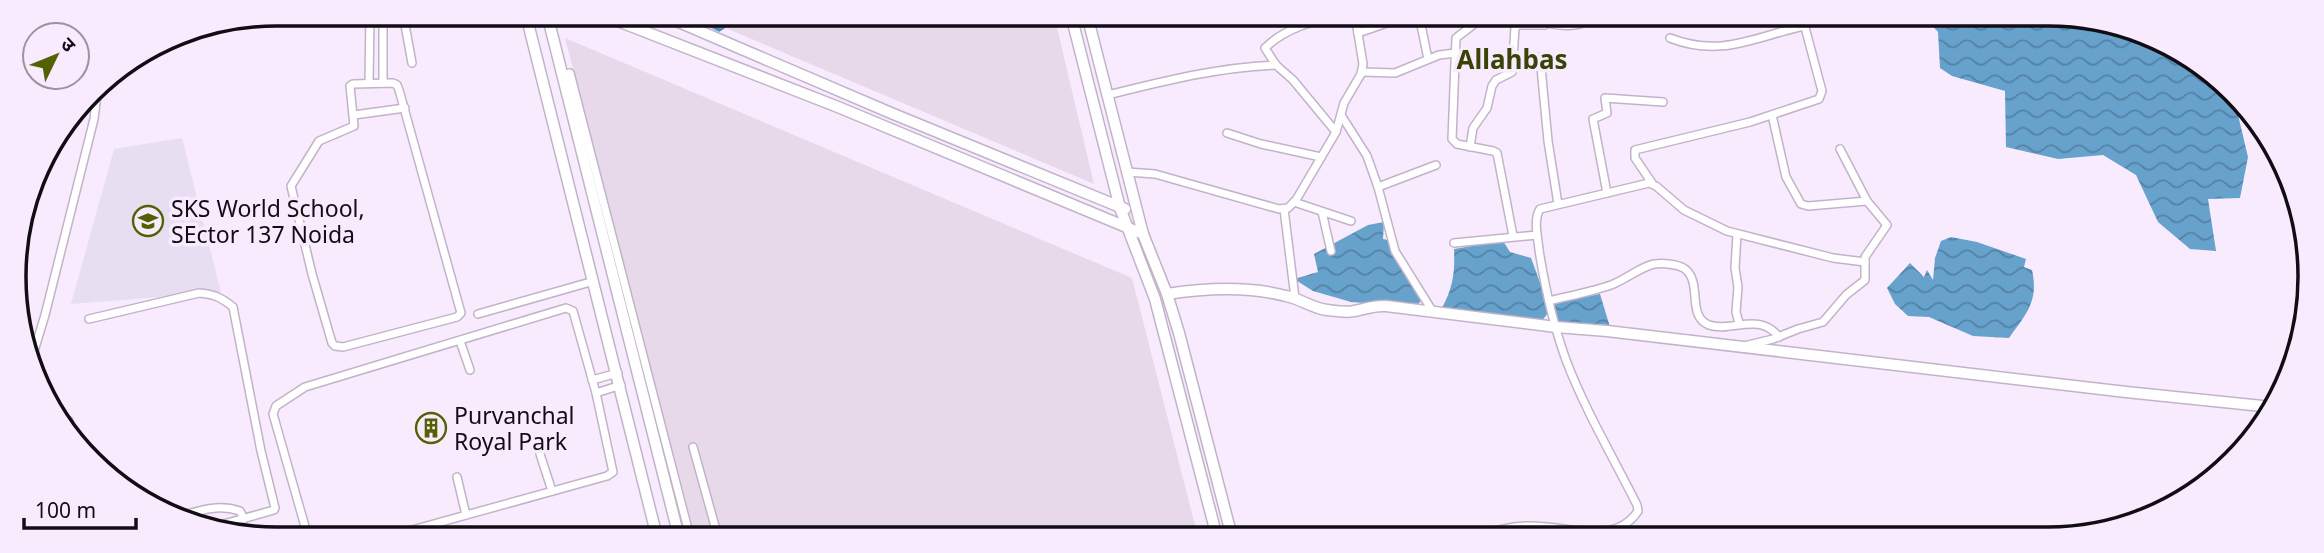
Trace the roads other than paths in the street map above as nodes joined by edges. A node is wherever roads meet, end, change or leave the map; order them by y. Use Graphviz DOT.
graph roads {
  1 [pos="370,26"];
  2 [pos="383,26"];
  3 [pos="405,26"];
  4 [pos="528,26"];
  5 [pos="550,26"];
  6 [pos="631,26"];
  7 [pos="686,26"];
  8 [pos="1074,26"];
  9 [pos="1090,26"];
  10 [pos="1301,26"];
  11 [pos="1357,26"];
  12 [pos="1378,26"];
  13 [pos="1421,26"];
  14 [pos="1472,26"];
  15 [pos="1543,26"];
  16 [pos="1804,26"];
  17 [pos="1358,33"];
  18 [pos="1670,37"];
  19 [pos="1456,53"];
  20 [pos="1540,57"];
  21 [pos="1428,59"];
  22 [pos="412,63"];
  23 [pos="1276,65"];
  24 [pos="1362,72"];
  25 [pos="562,75"];
  26 [pos="369,83"];
  27 [pos="383,83"];
  28 [pos="1108,95"];
  29 [pos="1663,102"];
  30 [pos="96,104"];
  31 [pos="405,108"];
  32 [pos="354,115"];
  33 [pos="1341,115"];
  34 [pos="1772,115"];
  35 [pos="1336,132"];
  36 [pos="1227,133"];
  37 [pos="1470,147"];
  38 [pos="1840,149"];
  39 [pos="1321,157"];
  40 [pos="1436,165"];
  41 [pos="1127,172"];
  42 [pos="1652,183"];
  43 [pos="1378,187"];
  44 [pos="1607,193"];
  45 [pos="1867,201"];
  46 [pos="1294,202"];
  47 [pos="1558,204"];
  48 [pos="1121,208"];
  49 [pos="1284,209"];
  50 [pos="1322,212"];
  51 [pos="1138,215"];
  52 [pos="1351,222"];
  53 [pos="1127,227"];
  54 [pos="1143,234"];
  55 [pos="1737,234"];
  56 [pos="1537,235"];
  57 [pos="1513,236"];
  58 [pos="1454,243"];
  59 [pos="1331,251"];
  60 [pos="1865,262"];
  61 [pos="594,281"];
  62 [pos="1167,294"];
  63 [pos="1295,298"];
  64 [pos="1549,301"];
  65 [pos="1433,312"];
  66 [pos="478,314"];
  67 [pos="89,319"];
  68 [pos="1739,323"];
  69 [pos="1556,327"];
  70 [pos="1779,337"];
  71 [pos="460,341"];
  72 [pos="36,344"];
  73 [pos="1738,347"];
  74 [pos="470,370"];
  75 [pos="618,373"];
  76 [pos="592,380"];
  77 [pos="621,385"];
  78 [pos="596,393"];
  79 [pos="2262,406"];
  80 [pos="693,447"];
  81 [pos="540,454"];
  82 [pos="457,477"];
  83 [pos="552,492"];
  84 [pos="194,512"];
  85 [pos="466,515"];
  86 [pos="244,519"];
  87 [pos="231,522"];
  88 [pos="304,527"];
  89 [pos="423,527"];
  90 [pos="655,527"];
  91 [pos="677,527"];
  92 [pos="687,527"];
  93 [pos="715,527"];
  94 [pos="1214,527"];
  95 [pos="1229,527"];
  96 [pos="1520,527"];
  97 [pos="1540,527"];
  98 [pos="1613,527"];
  1 -- 26 [label="street"];
  2 -- 27 [label="street"];
  3 -- 22 [label="street"];
  4 -- 61 [label="street"];
  5 -- 25 [label="street"];
  6 -- 53 [label="street"];
  7 -- 48 [label="street"];
  8 -- 48 [label="street"];
  9 -- 28 [label="street"];
  10 -- 23 [label="street"];
  11 -- 17 [label="street"];
  12 -- 17 [label="street"];
  13 -- 21 [label="street"];
  14 -- 19 [label="street"];
  15 -- 37 [label="street"];
  16 -- 18 [label="street"];
  16 -- 34 [label="street"];
  17 -- 24 [label="street"];
  19 -- 21 [label="street"];
  19 -- 37 [label="street"];
  20 -- 47 [label="street"];
  21 -- 24 [label="street"];
  23 -- 28 [label="street"];
  23 -- 35 [label="street"];
  24 -- 33 [label="street"];
  25 -- 91 [label="street"];
  25 -- 92 [label="street"];
  26 -- 27 [label="street"];
  26 -- 32 [label="street"];
  27 -- 31 [label="street"];
  28 -- 41 [label="street"];
  29 -- 44 [label="street"];
  30 -- 72 [label="street"];
  31 -- 32 [label="street"];
  31 -- 32 [label="street"];
  33 -- 35 [label="street"];
  33 -- 43 [label="street"];
  34 -- 42 [label="street"];
  34 -- 45 [label="street"];
  35 -- 39 [label="street"];
  36 -- 39 [label="street"];
  37 -- 57 [label="street"];
  38 -- 45 [label="street"];
  39 -- 46 [label="street"];
  40 -- 43 [label="street"];
  41 -- 49 [label="street"];
  41 -- 51 [label="street"];
  42 -- 44 [label="street"];
  42 -- 55 [label="street"];
  43 -- 65 [label="street"];
  44 -- 47 [label="street"];
  45 -- 60 [label="street"];
  46 -- 49 [label="street"];
  46 -- 50 [label="street"];
  47 -- 56 [label="street"];
  48 -- 51 [label="street"];
  48 -- 53 [label="street"];
  49 -- 63 [label="street"];
  50 -- 52 [label="street"];
  50 -- 59 [label="street"];
  51 -- 54 [label="street"];
  53 -- 54 [label="street"];
  53 -- 94 [label="street"];
  54 -- 62 [label="street"];
  55 -- 60 [label="street"];
  55 -- 68 [label="street"];
  56 -- 57 [label="street"];
  56 -- 64 [label="street"];
  57 -- 58 [label="street"];
  60 -- 70 [label="street"];
  61 -- 66 [label="street"];
  61 -- 75 [label="street"];
  62 -- 63 [label="street"];
  62 -- 95 [label="street"];
  63 -- 65 [label="street"];
  64 -- 68 [label="street"];
  64 -- 69 [label="street"];
  65 -- 69 [label="street"];
  67 -- 86 [label="street"];
  68 -- 70 [label="street"];
  69 -- 73 [label="street"];
  69 -- 98 [label="street"];
  70 -- 73 [label="street"];
  71 -- 74 [label="street"];
  71 -- 76 [label="street"];
  71 -- 88 [label="street"];
  73 -- 79 [label="street"];
  75 -- 76 [label="street"];
  75 -- 77 [label="street"];
  76 -- 78 [label="street"];
  77 -- 78 [label="street"];
  77 -- 90 [label="street"];
  78 -- 83 [label="street"];
  80 -- 93 [label="street"];
  81 -- 83 [label="street"];
  82 -- 85 [label="street"];
  83 -- 85 [label="street"];
  84 -- 86 [label="street"];
  85 -- 89 [label="street"];
  86 -- 87 [label="street"];
  96 -- 97 [label="street"];
}
